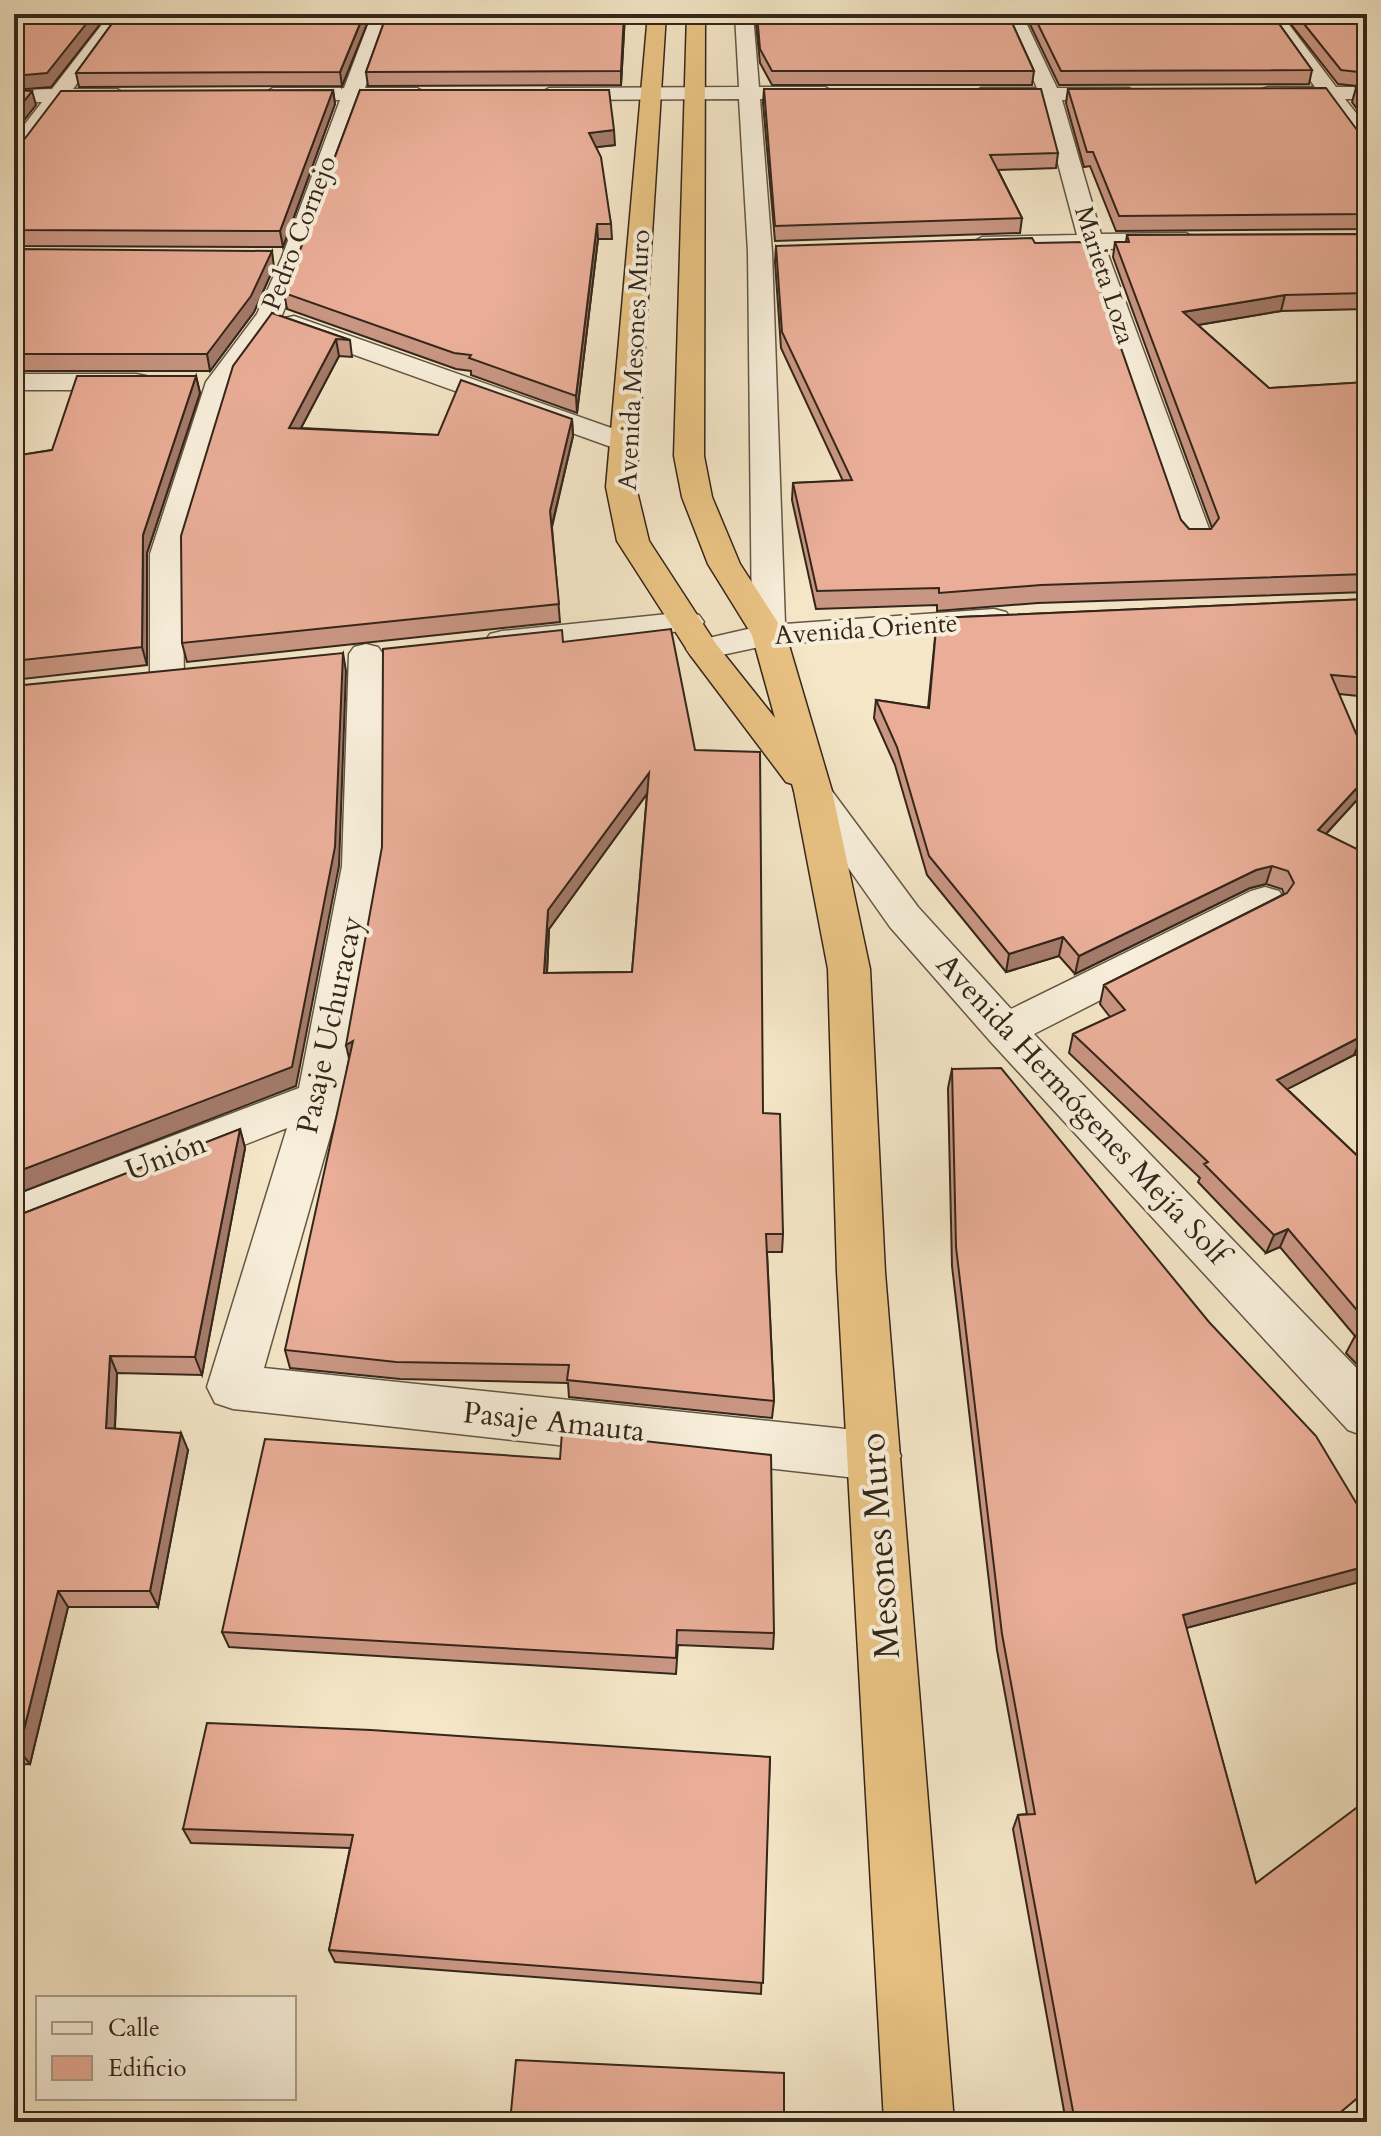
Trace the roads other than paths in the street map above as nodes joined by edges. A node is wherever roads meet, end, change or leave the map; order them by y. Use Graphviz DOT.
graph roads {
  1 [pos="120,14"];
  2 [pos="381,14"];
  3 [pos="657,14"];
  4 [pos="696,14"];
  5 [pos="744,14"];
  6 [pos="1013,14"];
  7 [pos="1271,14"];
  8 [pos="652,93"];
  9 [pos="695,93"];
  10 [pos="748,93"];
  11 [pos="843,93"];
  12 [pos="954,93"];
  13 [pos="1254,93"];
  14 [pos="1332,93"];
  15 [pos="1367,93"];
  16 [pos="259,94"];
  17 [pos="352,94"];
  18 [pos="431,94"];
  19 [pos="526,94"];
  20 [pos="1050,94"];
  21 [pos="1144,94"];
  22 [pos="135,95"];
  23 [pos="14,96"];
  24 [pos="58,96"];
  25 [pos="1367,142"];
  26 [pos="14,153"];
  27 [pos="1214,240"];
  28 [pos="1091,241"];
  29 [pos="965,245"];
  30 [pos="792,251"];
  31 [pos="760,252"];
  32 [pos="263,257"];
  33 [pos="294,257"];
  34 [pos="269,315"];
  35 [pos="14,382"];
  36 [pos="157,382"];
  37 [pos="189,382"];
  38 [pos="220,382"];
  39 [pos="624,442"];
  40 [pos="1196,537"];
  41 [pos="1020,618"];
  42 [pos="769,635"];
  43 [pos="695,636"];
  44 [pos="473,644"];
  45 [pos="366,654"];
  46 [pos="167,678"];
  47 [pos="813,791"];
  48 [pos="1265,900"];
  49 [pos="1005,1030"];
  50 [pos="319,1098"];
  51 [pos="14,1216"];
  52 [pos="233,1387"];
  53 [pos="1367,1414"];
  54 [pos="874,1456"];
  55 [pos="919,2122"];
  1 -- 24 [label="street"];
  2 -- 17 [label="street, Pedro Cornejo"];
  3 -- 8 [label="highway, Avenida Mesones Muro"];
  4 -- 9 [label="highway, Mesones Muro"];
  5 -- 10 [label="street"];
  6 -- 20 [label="street, Marieta Loza"];
  7 -- 14 [label="street"];
  8 -- 9 [label="street"];
  8 -- 19 [label="street"];
  8 -- 39 [label="highway, Avenida Mesones Muro"];
  9 -- 10 [label="street"];
  9 -- 42 [label="highway, Mesones Muro"];
  10 -- 11 [label="street"];
  10 -- 31 [label="street"];
  12 -- 20 [label="street"];
  13 -- 14 [label="street"];
  14 -- 15 [label="street"];
  14 -- 25 [label="street"];
  16 -- 17 [label="street"];
  17 -- 18 [label="street"];
  17 -- 33 [label="street, Pedro Cornejo"];
  20 -- 21 [label="street"];
  20 -- 28 [label="street, Marieta Loza"];
  22 -- 24 [label="street"];
  23 -- 24 [label="street"];
  24 -- 26 [label="street"];
  27 -- 28 [label="street"];
  28 -- 29 [label="street"];
  28 -- 40 [label="street, Marieta Loza"];
  30 -- 31 [label="street"];
  31 -- 42 [label="street"];
  32 -- 33 [label="street"];
  33 -- 34 [label="street, Pedro Cornejo"];
  34 -- 38 [label="street, Pedro Cornejo"];
  34 -- 39 [label="street"];
  35 -- 36 [label="street"];
  37 -- 38 [label="street"];
  38 -- 46 [label="street, Pedro Cornejo"];
  39 -- 43 [label="highway, Avenida Mesones Muro"];
  41 -- 42 [label="street, Avenida Oriente"];
  42 -- 43 [label="street, Avenida Oriente"];
  42 -- 47 [label="highway, Mesones Muro"];
  43 -- 44 [label="street, Avenida Oriente"];
  43 -- 47 [label="highway, Avenida Mesones Muro"];
  45 -- 50 [label="street, Pasaje Uchuracay"];
  47 -- 49 [label="street, Avenida Hermógenes Mejía Solf"];
  47 -- 54 [label="highway, Mesones Muro"];
  48 -- 49 [label="street"];
  49 -- 53 [label="street, Avenida Hermógenes Mejía Solf"];
  50 -- 51 [label="street, Unión"];
  50 -- 52 [label="street, Pasaje Uchuracay"];
  52 -- 54 [label="street, Pasaje Amauta"];
  54 -- 55 [label="highway, Mesones Muro"];
}
